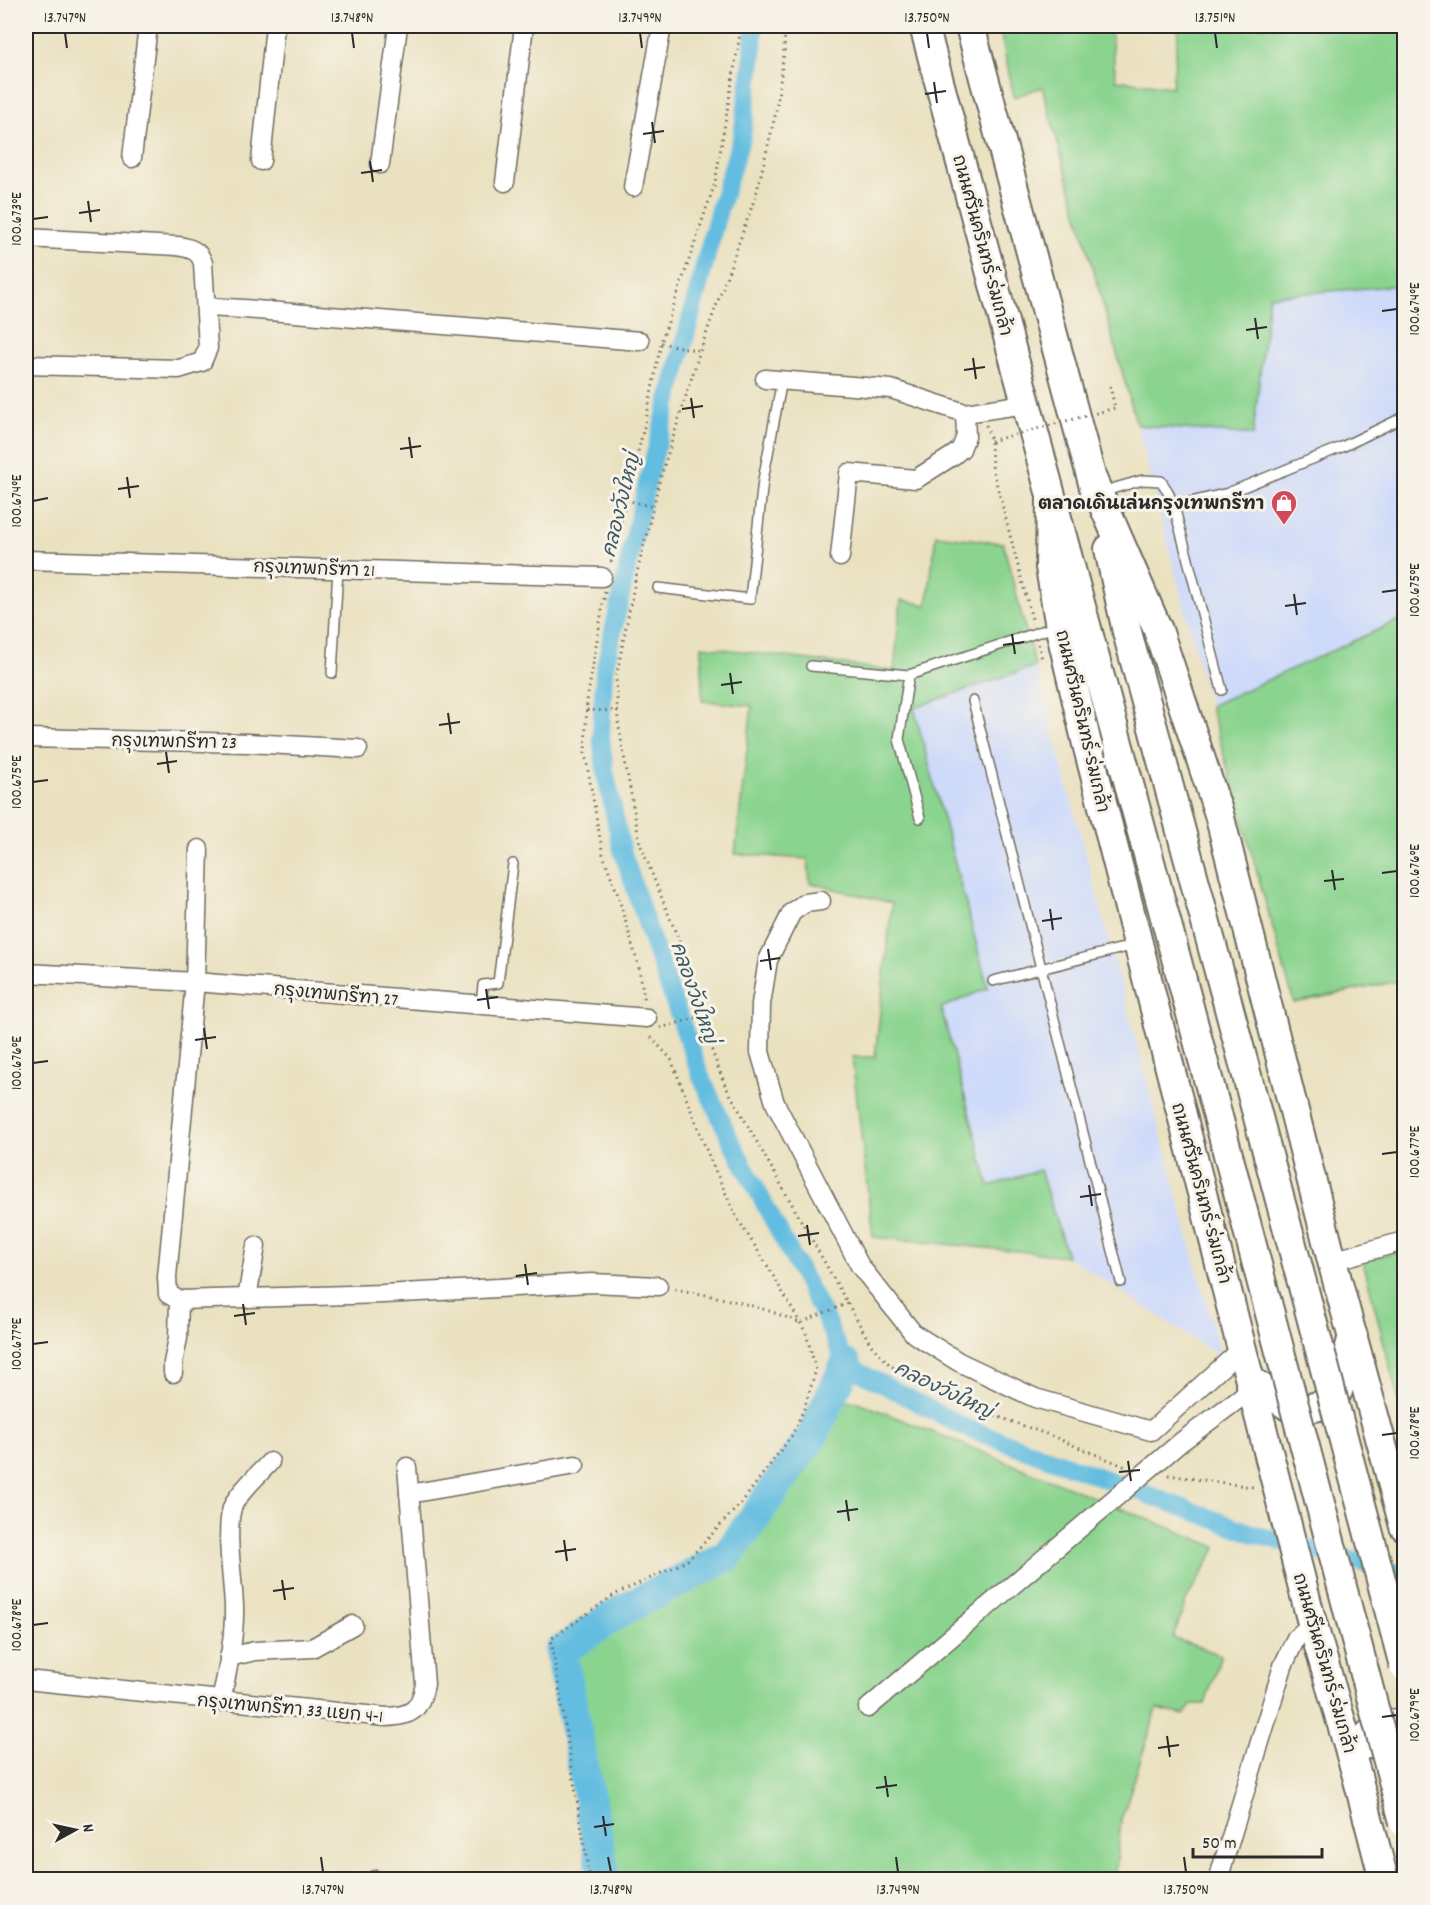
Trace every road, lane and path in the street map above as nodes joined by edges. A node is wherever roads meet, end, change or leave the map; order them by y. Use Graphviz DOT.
graph roads {
  1 [pos="148,26"];
  2 [pos="275,26"];
  3 [pos="398,26"];
  4 [pos="524,26"];
  5 [pos="662,26"];
  6 [pos="739,26"];
  7 [pos="785,26"];
  8 [pos="924,26"];
  9 [pos="970,26"];
  10 [pos="132,158"];
  11 [pos="261,161"];
  12 [pos="380,165"];
  13 [pos="505,182"];
  14 [pos="633,187"];
  15 [pos="26,238"];
  16 [pos="207,308"];
  17 [pos="640,341"];
  18 [pos="661,343"];
  19 [pos="700,351"];
  20 [pos="26,365"];
  21 [pos="774,379"];
  22 [pos="1110,386"];
  23 [pos="1026,404"];
  24 [pos="965,413"];
  25 [pos="1404,417"];
  26 [pos="986,425"];
  27 [pos="991,441"];
  28 [pos="992,466"];
  29 [pos="1096,487"];
  30 [pos="1051,500"];
  31 [pos="626,501"];
  32 [pos="1174,506"];
  33 [pos="653,507"];
  34 [pos="840,557"];
  35 [pos="26,560"];
  36 [pos="338,569"];
  37 [pos="606,578"];
  38 [pos="658,588"];
  39 [pos="1060,625"];
  40 [pos="811,666"];
  41 [pos="332,673"];
  42 [pos="909,675"];
  43 [pos="1222,690"];
  44 [pos="973,701"];
  45 [pos="587,710"];
  46 [pos="618,711"];
  47 [pos="26,738"];
  48 [pos="358,749"];
  49 [pos="920,818"];
  50 [pos="199,849"];
  51 [pos="513,864"];
  52 [pos="821,901"];
  53 [pos="1137,945"];
  54 [pos="1041,969"];
  55 [pos="26,973"];
  56 [pos="993,981"];
  57 [pos="195,982"];
  58 [pos="481,1006"];
  59 [pos="699,1017"];
  60 [pos="647,1025"];
  61 [pos="1404,1241"];
  62 [pos="256,1246"];
  63 [pos="1332,1261"];
  64 [pos="1121,1282"];
  65 [pos="658,1286"];
  66 [pos="247,1298"];
  67 [pos="179,1300"];
  68 [pos="848,1303"];
  69 [pos="800,1323"];
  70 [pos="1353,1336"];
  71 [pos="1243,1348"];
  72 [pos="173,1373"];
  73 [pos="1251,1384"];
  74 [pos="270,1462"];
  75 [pos="575,1465"];
  76 [pos="407,1467"];
  77 [pos="1132,1470"];
  78 [pos="1166,1475"];
  79 [pos="1265,1479"];
  80 [pos="409,1494"];
  81 [pos="1401,1513"];
  82 [pos="1312,1621"];
  83 [pos="353,1625"];
  84 [pos="229,1657"];
  85 [pos="1404,1666"];
  86 [pos="26,1680"];
  87 [pos="221,1702"];
  88 [pos="868,1708"];
  89 [pos="1404,1722"];
  90 [pos="1357,1776"];
  91 [pos="1404,1822"];
  92 [pos="590,1880"];
  93 [pos="1218,1880"];
  94 [pos="1384,1880"];
  1 -- 10 [label="street"];
  2 -- 11 [label="street"];
  3 -- 12 [label="street"];
  4 -- 13 [label="street"];
  5 -- 14 [label="street"];
  6 -- 18 [label="path"];
  7 -- 19 [label="path"];
  8 -- 23 [label="main road, ถนนศรีนครินทร์-ร่มเกล้า"];
  9 -- 29 [label="main road"];
  15 -- 16 [label="street"];
  16 -- 17 [label="street"];
  16 -- 20 [label="street"];
  18 -- 19 [label="path"];
  18 -- 31 [label="path"];
  19 -- 33 [label="path"];
  21 -- 24 [label="street"];
  21 -- 38 [label="lane"];
  22 -- 27 [label="path, bridge"];
  23 -- 24 [label="street"];
  23 -- 30 [label="main road, ถนนศรีนครินทร์-ร่มเกล้า"];
  24 -- 34 [label="street"];
  25 -- 32 [label="lane"];
  26 -- 27 [label="path"];
  27 -- 28 [label="path"];
  29 -- 32 [label="lane"];
  29 -- 63 [label="main road"];
  29 -- 85 [label="main road, bridge"];
  30 -- 39 [label="main road, ถนนศรีนครินทร์-ร่มเกล้า"];
  30 -- 91 [label="main road, ถนนศรีนครินทร์-ร่มเกล้า, bridge"];
  31 -- 33 [label="path"];
  31 -- 37 [label="path"];
  32 -- 43 [label="lane"];
  33 -- 46 [label="path"];
  35 -- 36 [label="street, กรุงเทพกรีฑา 21"];
  36 -- 37 [label="street, กรุงเทพกรีฑา 21"];
  36 -- 41 [label="lane"];
  37 -- 45 [label="path"];
  39 -- 42 [label="lane"];
  39 -- 53 [label="main road, ถนนศรีนครินทร์-ร่มเกล้า"];
  40 -- 42 [label="lane"];
  42 -- 49 [label="lane"];
  44 -- 54 [label="lane"];
  45 -- 46 [label="path"];
  45 -- 60 [label="path"];
  46 -- 59 [label="path"];
  47 -- 48 [label="street, กรุงเทพกรีฑา 23"];
  50 -- 57 [label="street"];
  51 -- 58 [label="lane"];
  52 -- 71 [label="street"];
  53 -- 54 [label="lane"];
  53 -- 71 [label="main road, ถนนศรีนครินทร์-ร่มเกล้า"];
  54 -- 56 [label="lane"];
  54 -- 64 [label="lane"];
  55 -- 57 [label="street, กรุงเทพกรีฑา 27"];
  57 -- 58 [label="street, กรุงเทพกรีฑา 27"];
  57 -- 67 [label="street"];
  58 -- 60 [label="street, กรุงเทพกรีฑา 27"];
  59 -- 60 [label="path"];
  59 -- 68 [label="path"];
  60 -- 69 [label="path"];
  61 -- 63 [label="street"];
  62 -- 66 [label="street"];
  63 -- 70 [label="main road"];
  65 -- 66 [label="street"];
  65 -- 69 [label="path"];
  66 -- 67 [label="street"];
  67 -- 72 [label="street"];
  68 -- 69 [label="path"];
  68 -- 77 [label="path"];
  69 -- 92 [label="path"];
  70 -- 73 [label="main road"];
  70 -- 81 [label="main road"];
  71 -- 73 [label="main road, ถนนศรีนครินทร์-ร่มเกล้า"];
  73 -- 79 [label="main road, ถนนศรีนครินทร์-ร่มเกล้า"];
  73 -- 88 [label="street"];
  74 -- 84 [label="street"];
  75 -- 80 [label="street"];
  76 -- 80 [label="street, กรุงเทพกรีฑา 33 แยก 4-1"];
  78 -- 79 [label="path"];
  79 -- 82 [label="main road, ถนนศรีนครินทร์-ร่มเกล้า"];
  80 -- 87 [label="street, กรุงเทพกรีฑา 33 แยก 4-1"];
  82 -- 90 [label="main road, ถนนศรีนครินทร์-ร่มเกล้า"];
  82 -- 93 [label="street"];
  83 -- 84 [label="street"];
  84 -- 87 [label="street"];
  86 -- 87 [label="street, กรุงเทพกรีฑา 33 แยก 4-1"];
  89 -- 90 [label="main road"];
  90 -- 94 [label="main road, ถนนศรีนครินทร์-ร่มเกล้า"];
}
